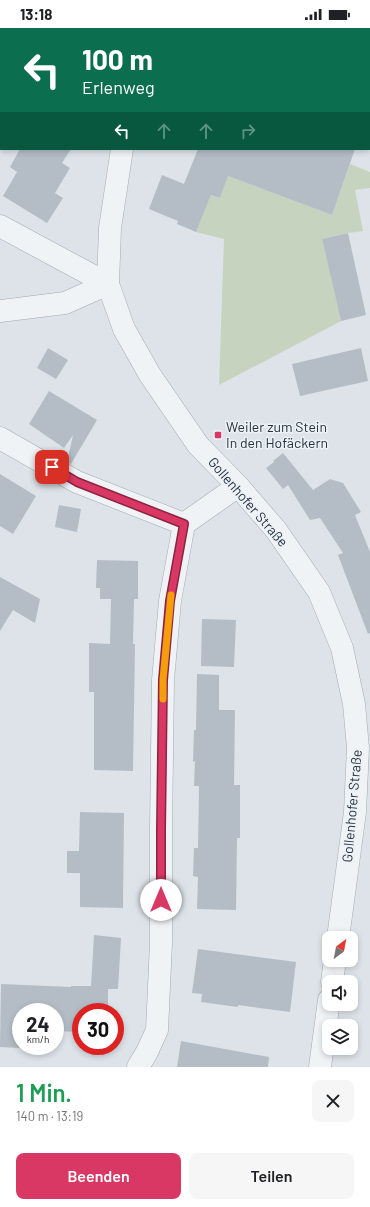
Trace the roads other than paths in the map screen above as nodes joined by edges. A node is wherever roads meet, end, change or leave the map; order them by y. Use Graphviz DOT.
graph roads {
  1 [pos="122,150"];
  2 [pos="0,226"];
  3 [pos="108,284"];
  4 [pos="0,310"];
  5 [pos="0,438"];
  6 [pos="238,486"];
  7 [pos="184,524"];
  8 [pos="339,931"];
  9 [pos="328,1011"];
  10 [pos="138,1067"];
  11 [pos="320,1067"];
  1 -- 3 [label="street, Gollenhofer Straße"];
  2 -- 3 [label="street"];
  3 -- 4 [label="street"];
  3 -- 6 [label="street, Gollenhofer Straße"];
  5 -- 7 [label="street"];
  6 -- 7 [label="street"];
  6 -- 8 [label="street, Gollenhofer Straße"];
  7 -- 10 [label="street"];
  9 -- 11 [label="street"];
}
